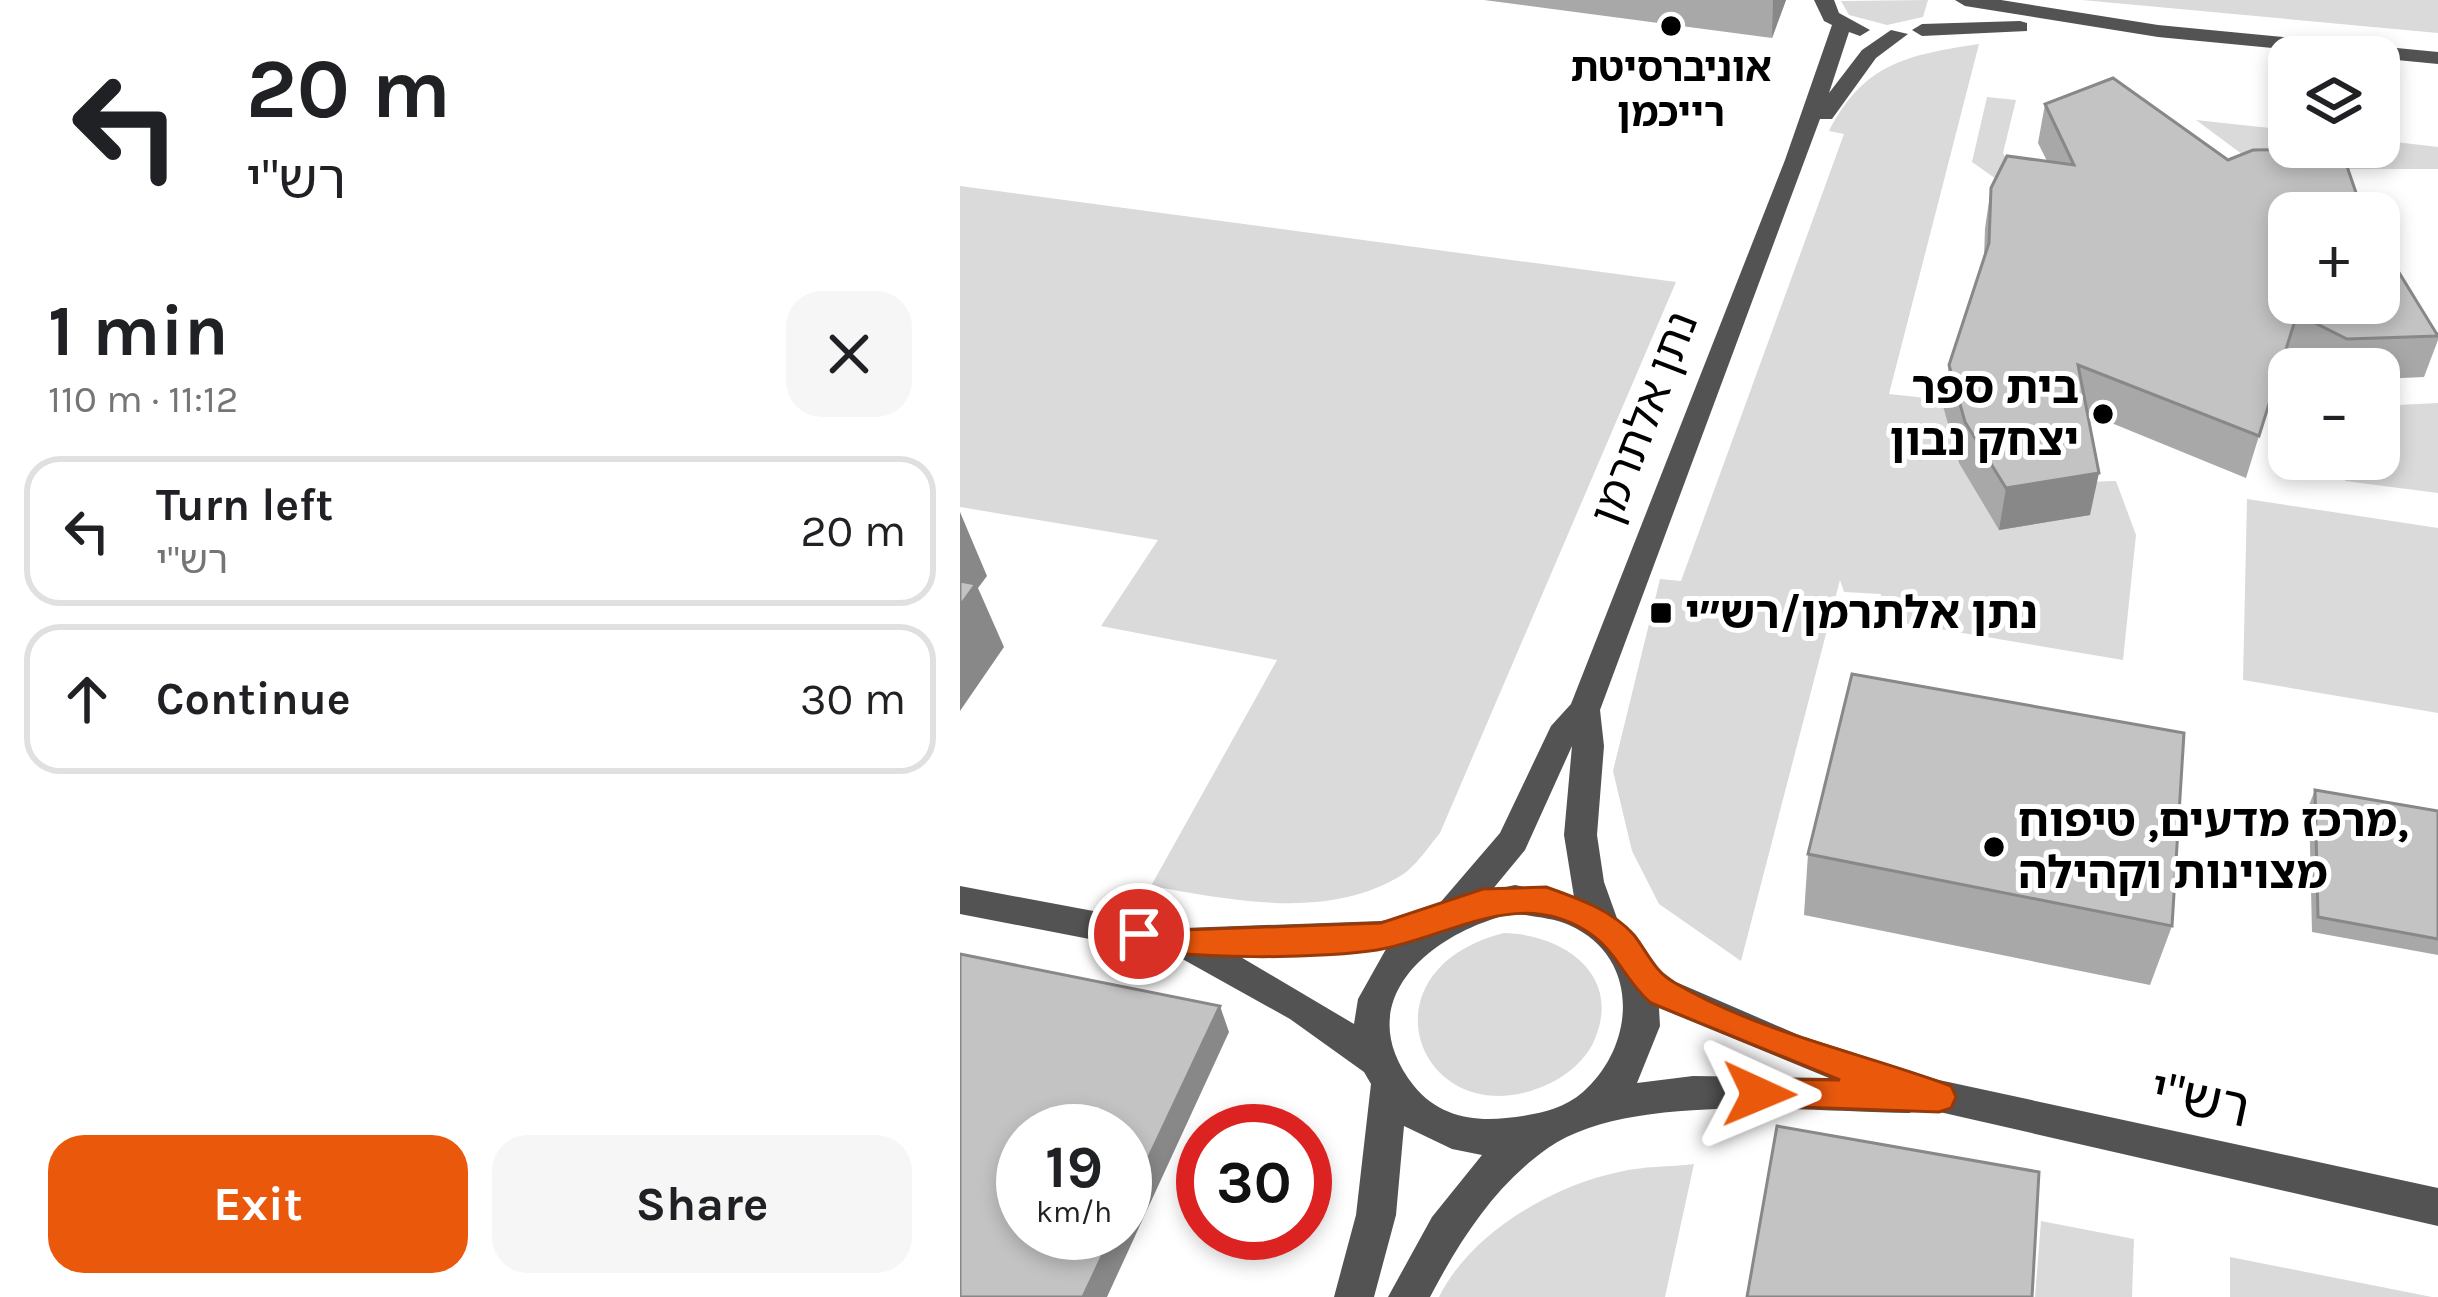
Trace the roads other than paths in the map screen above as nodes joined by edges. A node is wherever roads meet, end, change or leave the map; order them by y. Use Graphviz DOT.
graph roads {
  1 [pos="1824,0"];
  2 [pos="1948,0"];
  3 [pos="1965,0"];
  4 [pos="1842,23"];
  5 [pos="1922,30"];
  6 [pos="2158,31"];
  7 [pos="1898,34"];
  8 [pos="2438,58"];
  9 [pos="1796,160"];
  10 [pos="1584,710"];
  11 [pos="960,900"];
  12 [pos="1443,918"];
  13 [pos="1602,925"];
  14 [pos="1184,943"];
  15 [pos="1640,974"];
  16 [pos="1383,1073"];
  17 [pos="1939,1097"];
  18 [pos="1593,1106"];
  19 [pos="1545,1132"];
  20 [pos="2438,1207"];
  21 [pos="1354,1297"];
  22 [pos="1408,1297"];
  1 -- 4 [label="street"];
  2 -- 5 [label="street"];
  3 -- 6 [label="street"];
  4 -- 7 [label="street"];
  4 -- 9 [label="street, נתן אלתרמן"];
  5 -- 6 [label="street"];
  5 -- 7 [label="street"];
  6 -- 8 [label="street"];
  7 -- 9 [label="street, נתן אלתרמן"];
  9 -- 10 [label="street, נתן אלתרמן"];
  10 -- 12 [label="street, נתן אלתרמן"];
  10 -- 13 [label="street, נתן אלתרמן"];
  11 -- 14 [label="street"];
  12 -- 13 [label="street"];
  12 -- 14 [label="street"];
  12 -- 16 [label="street"];
  13 -- 15 [label="street"];
  14 -- 16 [label="street"];
  15 -- 17 [label="street, רש\"י"];
  15 -- 18 [label="street"];
  16 -- 19 [label="street"];
  16 -- 21 [label="street"];
  17 -- 18 [label="street, רש\"י"];
  17 -- 20 [label="street, רש\"י"];
  18 -- 19 [label="street"];
  19 -- 22 [label="street"];
}
